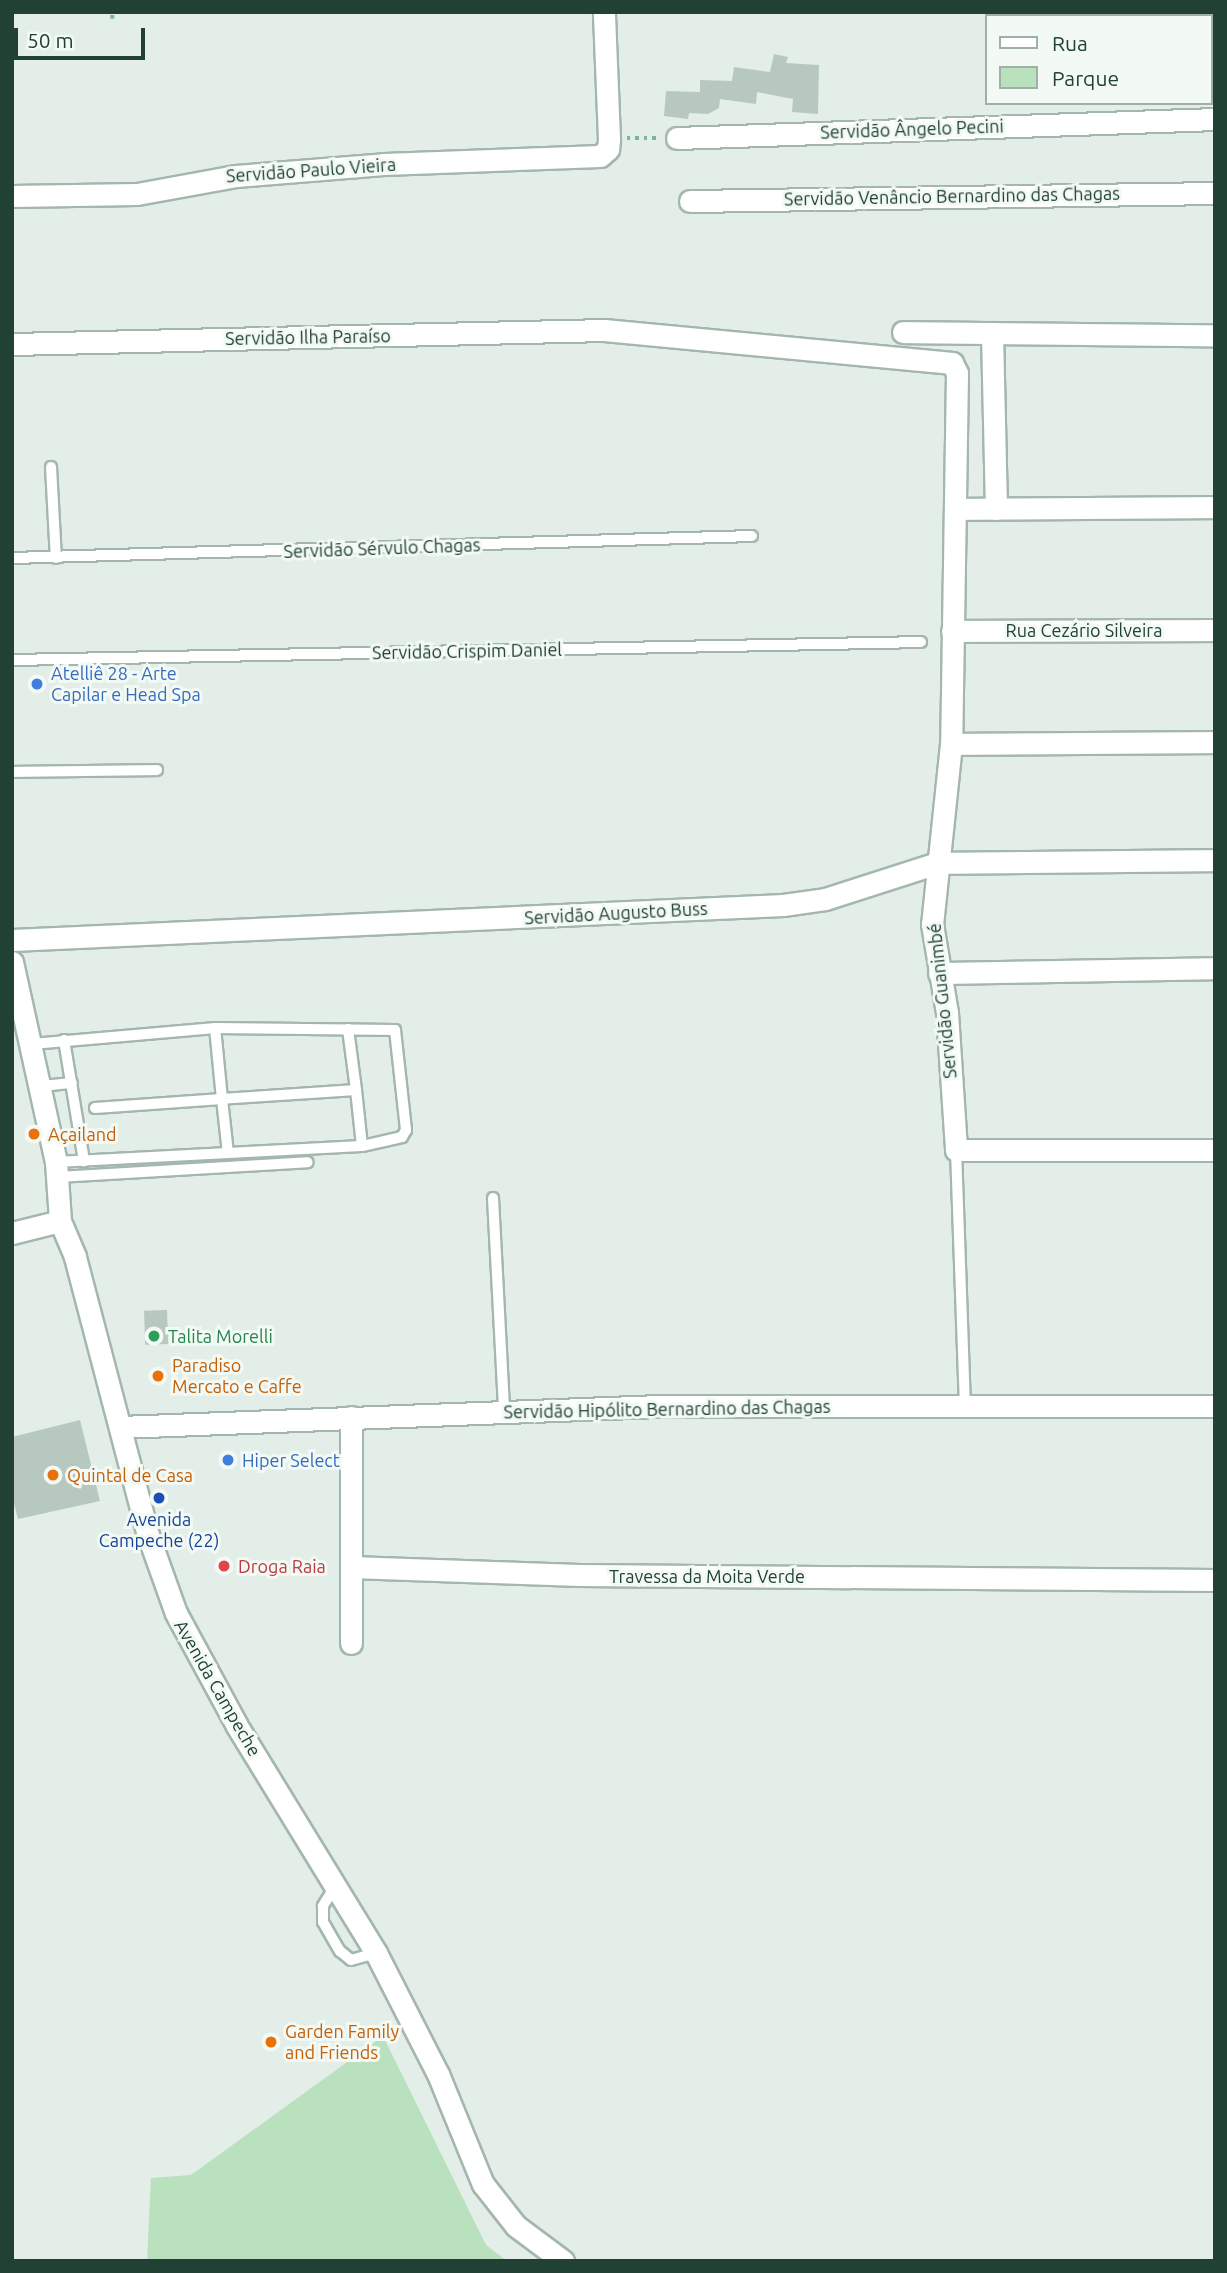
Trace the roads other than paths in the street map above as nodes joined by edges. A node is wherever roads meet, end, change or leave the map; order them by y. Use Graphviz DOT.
graph roads {
  1 [pos="604,12"];
  2 [pos="1215,119"];
  3 [pos="677,138"];
  4 [pos="1215,193"];
  5 [pos="12,196"];
  6 [pos="690,201"];
  7 [pos="903,332"];
  8 [pos="992,333"];
  9 [pos="1215,335"];
  10 [pos="12,344"];
  11 [pos="51,467"];
  12 [pos="1215,507"];
  13 [pos="955,509"];
  14 [pos="996,509"];
  15 [pos="752,536"];
  16 [pos="12,558"];
  17 [pos="56,558"];
  18 [pos="1215,630"];
  19 [pos="952,631"];
  20 [pos="921,642"];
  21 [pos="12,660"];
  22 [pos="1215,742"];
  23 [pos="951,744"];
  24 [pos="157,770"];
  25 [pos="12,772"];
  26 [pos="1215,860"];
  27 [pos="937,863"];
  28 [pos="12,940"];
  29 [pos="12,962"];
  30 [pos="1215,968"];
  31 [pos="939,973"];
  32 [pos="215,1028"];
  33 [pos="348,1029"];
  34 [pos="64,1040"];
  35 [pos="32,1044"];
  36 [pos="72,1083"];
  37 [pos="41,1086"];
  38 [pos="356,1090"];
  39 [pos="222,1099"];
  40 [pos="95,1108"];
  41 [pos="362,1146"];
  42 [pos="956,1150"];
  43 [pos="1215,1150"];
  44 [pos="228,1153"];
  45 [pos="84,1161"];
  46 [pos="308,1163"];
  47 [pos="57,1170"];
  48 [pos="493,1198"];
  49 [pos="60,1221"];
  50 [pos="12,1233"];
  51 [pos="965,1406"];
  52 [pos="1215,1406"];
  53 [pos="504,1411"];
  54 [pos="351,1417"];
  55 [pos="120,1427"];
  56 [pos="351,1567"];
  57 [pos="1215,1580"];
  58 [pos="351,1643"];
  59 [pos="337,1883"];
  60 [pos="376,1953"];
  61 [pos="563,2261"];
  1 -- 5 [label="street, Servidão Paulo Vieira"];
  2 -- 3 [label="street, Servidão Ângelo Pecini"];
  4 -- 6 [label="street, Servidão Venâncio Bernardino das Chagas"];
  7 -- 8 [label="street"];
  8 -- 9 [label="street"];
  8 -- 14 [label="street"];
  10 -- 13 [label="street, Servidão Ilha Paraíso"];
  11 -- 17 [label="lane"];
  12 -- 14 [label="street"];
  13 -- 14 [label="street"];
  13 -- 19 [label="street, Servidão Guanimbé"];
  15 -- 17 [label="lane, Servidão Sérvulo Chagas"];
  16 -- 17 [label="lane, Servidão Sérvulo Chagas"];
  18 -- 19 [label="street, Rua Cezário Silveira"];
  19 -- 23 [label="street, Servidão Guanimbé"];
  20 -- 21 [label="lane, Servidão Crispim Daniel"];
  22 -- 23 [label="street"];
  23 -- 27 [label="street, Servidão Guanimbé"];
  24 -- 25 [label="lane"];
  26 -- 27 [label="street, Servidão Augusto Buss"];
  27 -- 28 [label="street, Servidão Augusto Buss"];
  27 -- 31 [label="street, Servidão Guanimbé"];
  29 -- 35 [label="street, Avenida Campeche"];
  30 -- 31 [label="street"];
  31 -- 42 [label="street, Servidão Guanimbé"];
  32 -- 33 [label="lane"];
  32 -- 34 [label="lane"];
  32 -- 39 [label="lane"];
  33 -- 38 [label="lane"];
  33 -- 41 [label="lane"];
  34 -- 35 [label="lane"];
  34 -- 36 [label="lane"];
  35 -- 37 [label="street, Avenida Campeche"];
  36 -- 37 [label="lane"];
  36 -- 45 [label="lane"];
  37 -- 47 [label="street, Avenida Campeche"];
  38 -- 39 [label="lane"];
  38 -- 41 [label="lane"];
  39 -- 40 [label="lane"];
  39 -- 44 [label="lane"];
  41 -- 44 [label="lane"];
  42 -- 43 [label="street"];
  42 -- 51 [label="lane"];
  44 -- 45 [label="lane"];
  45 -- 47 [label="lane"];
  46 -- 47 [label="lane"];
  47 -- 49 [label="street, Avenida Campeche"];
  48 -- 53 [label="lane"];
  49 -- 50 [label="street"];
  49 -- 55 [label="street, Avenida Campeche"];
  51 -- 52 [label="street, Servidão Hipólito Bernardino das Chagas"];
  51 -- 53 [label="street, Servidão Hipólito Bernardino das Chagas"];
  53 -- 54 [label="street, Servidão Hipólito Bernardino das Chagas"];
  54 -- 55 [label="street, Servidão Hipólito Bernardino das Chagas"];
  54 -- 56 [label="street"];
  55 -- 59 [label="street, Avenida Campeche"];
  56 -- 57 [label="street, Travessa da Moita Verde"];
  56 -- 58 [label="street"];
  59 -- 60 [label="street, Avenida Campeche"];
  59 -- 60 [label="lane"];
  60 -- 61 [label="street, Avenida Campeche"];
}
